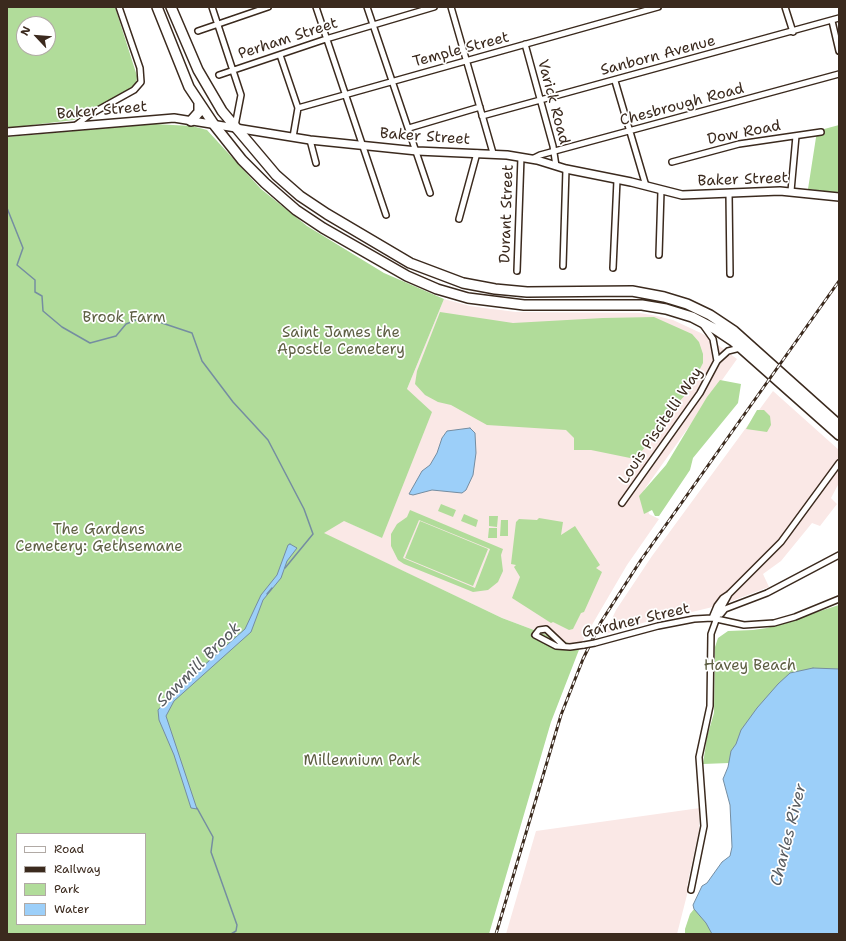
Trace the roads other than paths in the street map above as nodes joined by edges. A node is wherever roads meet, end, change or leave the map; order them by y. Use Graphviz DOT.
graph roads {
  1 [pos="119,7"];
  2 [pos="157,7"];
  3 [pos="171,7"];
  4 [pos="212,7"];
  5 [pos="268,7"];
  6 [pos="316,7"];
  7 [pos="367,7"];
  8 [pos="434,7"];
  9 [pos="451,7"];
  10 [pos="658,7"];
  11 [pos="785,7"];
  12 [pos="839,18"];
  13 [pos="832,21"];
  14 [pos="217,24"];
  15 [pos="373,24"];
  16 [pos="198,31"];
  17 [pos="793,32"];
  18 [pos="326,39"];
  19 [pos="525,44"];
  20 [pos="839,51"];
  21 [pos="280,55"];
  22 [pos="467,60"];
  23 [pos="233,70"];
  24 [pos="839,74"];
  25 [pos="220,75"];
  26 [pos="392,81"];
  27 [pos="615,81"];
  28 [pos="345,94"];
  29 [pos="540,100"];
  30 [pos="199,104"];
  31 [pos="298,108"];
  32 [pos="480,108"];
  33 [pos="482,116"];
  34 [pos="191,121"];
  35 [pos="74,126"];
  36 [pos="215,126"];
  37 [pos="409,128"];
  38 [pos="235,129"];
  39 [pos="631,131"];
  40 [pos="7,132"];
  41 [pos="821,132"];
  42 [pos="796,136"];
  43 [pos="293,138"];
  44 [pos="310,140"];
  45 [pos="363,146"];
  46 [pos="417,151"];
  47 [pos="554,152"];
  48 [pos="477,153"];
  49 [pos="493,153"];
  50 [pos="521,157"];
  51 [pos="531,159"];
  52 [pos="672,162"];
  53 [pos="316,163"];
  54 [pos="556,166"];
  55 [pos="566,169"];
  56 [pos="617,180"];
  57 [pos="646,186"];
  58 [pos="661,191"];
  59 [pos="791,191"];
  60 [pos="430,193"];
  61 [pos="729,193"];
  62 [pos="839,197"];
  63 [pos="386,215"];
  64 [pos="459,218"];
  65 [pos="659,255"];
  66 [pos="564,266"];
  67 [pos="613,268"];
  68 [pos="517,271"];
  69 [pos="730,274"];
  70 [pos="558,292"];
  71 [pos="558,305"];
  72 [pos="696,319"];
  73 [pos="741,348"];
  74 [pos="717,361"];
  75 [pos="839,425"];
  76 [pos="839,435"];
  77 [pos="839,463"];
  78 [pos="622,503"];
  79 [pos="839,555"];
  80 [pos="839,599"];
  81 [pos="715,619"];
  82 [pos="564,646"];
  83 [pos="691,890"];
  1 -- 35 [label="street"];
  2 -- 30 [label="highway"];
  3 -- 38 [label="highway"];
  4 -- 14 [label="street"];
  5 -- 14 [label="street"];
  6 -- 18 [label="street"];
  7 -- 15 [label="street"];
  8 -- 15 [label="street, Perham Street"];
  9 -- 22 [label="street"];
  10 -- 19 [label="street, Temple Street"];
  11 -- 17 [label="street"];
  12 -- 13 [label="street, Sanborn Avenue"];
  13 -- 17 [label="street, Sanborn Avenue"];
  13 -- 20 [label="street"];
  14 -- 16 [label="street"];
  14 -- 23 [label="street"];
  15 -- 18 [label="street, Perham Street"];
  15 -- 26 [label="street"];
  17 -- 27 [label="street, Sanborn Avenue"];
  18 -- 21 [label="street, Perham Street"];
  18 -- 28 [label="street"];
  19 -- 22 [label="street, Temple Street"];
  19 -- 29 [label="street, Varick Road"];
  21 -- 23 [label="street, Perham Street"];
  21 -- 31 [label="street"];
  22 -- 26 [label="street, Temple Street"];
  22 -- 32 [label="street"];
  23 -- 25 [label="street, Perham Street"];
  23 -- 38 [label="street"];
  24 -- 39 [label="street, Chesbrough Road"];
  26 -- 28 [label="street, Temple Street"];
  26 -- 37 [label="street"];
  27 -- 29 [label="street, Sanborn Avenue"];
  27 -- 39 [label="street"];
  28 -- 31 [label="street, Temple Street"];
  28 -- 45 [label="street"];
  29 -- 33 [label="street, Sanborn Avenue"];
  29 -- 47 [label="street, Varick Road"];
  30 -- 34 [label="highway"];
  30 -- 36 [label="highway"];
  31 -- 43 [label="street"];
  32 -- 33 [label="street"];
  32 -- 37 [label="street"];
  33 -- 49 [label="street"];
  34 -- 35 [label="street, Baker Street"];
  34 -- 36 [label="street, Baker Street"];
  35 -- 40 [label="street, Baker Street"];
  36 -- 38 [label="street, Baker Street"];
  36 -- 71 [label="highway"];
  37 -- 46 [label="street"];
  38 -- 43 [label="street, Baker Street"];
  38 -- 70 [label="highway"];
  39 -- 47 [label="street, Chesbrough Road"];
  39 -- 57 [label="street"];
  41 -- 42 [label="street, Dow Road"];
  42 -- 52 [label="street, Dow Road"];
  42 -- 59 [label="street"];
  43 -- 44 [label="street, Baker Street"];
  44 -- 45 [label="street, Baker Street"];
  44 -- 53 [label="street"];
  45 -- 46 [label="street, Baker Street"];
  45 -- 63 [label="street"];
  46 -- 48 [label="street, Baker Street"];
  46 -- 60 [label="street"];
  47 -- 51 [label="street, Chesbrough Road"];
  47 -- 54 [label="street, Varick Road"];
  48 -- 49 [label="street, Baker Street"];
  48 -- 64 [label="street"];
  49 -- 50 [label="street, Baker Street"];
  50 -- 51 [label="street, Baker Street"];
  50 -- 68 [label="street, Durant Street"];
  51 -- 54 [label="street, Baker Street"];
  54 -- 55 [label="street, Baker Street"];
  55 -- 56 [label="street, Baker Street"];
  55 -- 66 [label="street"];
  56 -- 57 [label="street, Baker Street"];
  56 -- 67 [label="street"];
  57 -- 58 [label="street, Baker Street"];
  58 -- 61 [label="street, Baker Street"];
  58 -- 65 [label="street"];
  59 -- 61 [label="street, Baker Street"];
  59 -- 62 [label="street, Baker Street"];
  61 -- 69 [label="street"];
  70 -- 71 [label="highway"];
  70 -- 75 [label="highway"];
  71 -- 72 [label="highway"];
  72 -- 73 [label="highway"];
  72 -- 74 [label="street, Louis Piscitelli Way"];
  73 -- 74 [label="street, Louis Piscitelli Way"];
  73 -- 76 [label="highway"];
  74 -- 78 [label="street, Louis Piscitelli Way"];
  77 -- 81 [label="street"];
  79 -- 81 [label="street"];
  80 -- 81 [label="street, Gardner Street"];
  81 -- 82 [label="street, Gardner Street, bridge"];
  81 -- 83 [label="street"];
  82 -- 82 [label="street, Gardner Street"];
}
